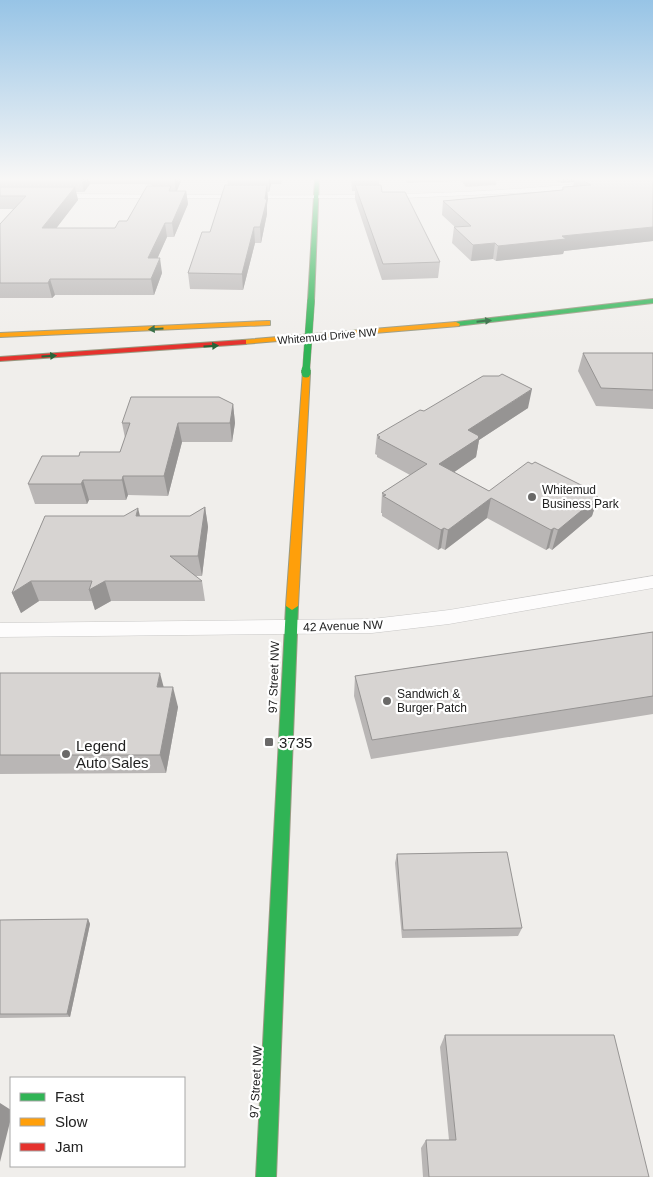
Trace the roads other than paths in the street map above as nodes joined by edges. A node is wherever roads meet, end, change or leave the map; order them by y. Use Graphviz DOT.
graph roads {
  1 [pos="315,234"];
  2 [pos="653,290"];
  3 [pos="653,302"];
  4 [pos="323,321"];
  5 [pos="299,322"];
  6 [pos="352,322"];
  7 [pos="371,322"];
  8 [pos="274,323"];
  9 [pos="435,326"];
  10 [pos="0,335"];
  11 [pos="0,350"];
  12 [pos="229,355"];
  13 [pos="0,359"];
  14 [pos="653,582"];
  15 [pos="290,628"];
  16 [pos="0,630"];
  17 [pos="266,1177"];
  1 -- 15 [label="main road, 97 Street NW, bridge"];
  2 -- 7 [label="main road, Whitemud Drive NW"];
  9 -- 3 [label="main road, Whitemud Drive NW, one-way"];
  4 -- 5 [label="main road"];
  6 -- 7 [label="main road"];
  7 -- 11 [label="main road, Whitemud Drive NW"];
  8 -- 10 [label="main road, one-way"];
  9 -- 12 [label="main road"];
  13 -- 9 [label="main road, Whitemud Drive NW, one-way"];
  14 -- 15 [label="street, 42 Avenue NW"];
  15 -- 16 [label="street, 42 Avenue NW"];
  15 -- 17 [label="main road, 97 Street NW"];
}
